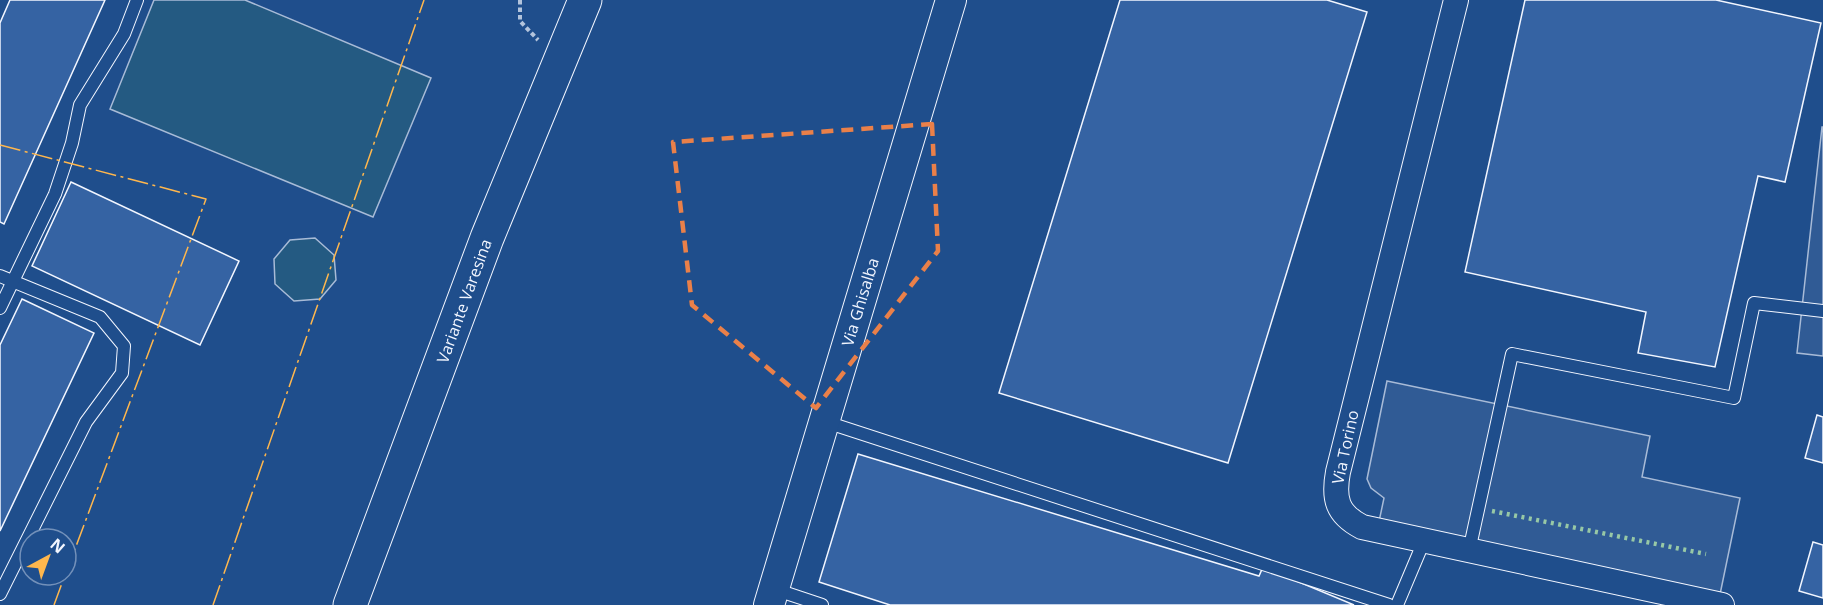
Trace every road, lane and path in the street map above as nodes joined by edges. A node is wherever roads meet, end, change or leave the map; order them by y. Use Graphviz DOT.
graph roads {
  1 [pos="137,0"];
  2 [pos="520,0"];
  3 [pos="585,0"];
  4 [pos="951,0"];
  5 [pos="1456,0"];
  6 [pos="563,53"];
  7 [pos="0,276"];
  8 [pos="12,282"];
  9 [pos="0,308"];
  10 [pos="1823,310"];
  11 [pos="823,422"];
  12 [pos="1424,541"];
  13 [pos="1469,551"];
  14 [pos="0,594"];
  15 [pos="772,597"];
  16 [pos="351,605"];
  17 [pos="822,605"];
  18 [pos="1389,605"];
  19 [pos="1397,605"];
  20 [pos="1720,605"];
  1 -- 8 [label="lane"];
  2 -- 6 [label="path"];
  3 -- 6 [label="main road, Variante Varesina"];
  4 -- 11 [label="street, Via Ghisalba"];
  5 -- 12 [label="street, Via Torino"];
  6 -- 16 [label="main road, Variante Varesina"];
  7 -- 8 [label="lane"];
  8 -- 9 [label="lane"];
  8 -- 14 [label="lane"];
  10 -- 13 [label="lane"];
  11 -- 15 [label="street, Via Ghisalba"];
  11 -- 18 [label="lane"];
  12 -- 13 [label="street, Via Torino"];
  12 -- 19 [label="lane"];
  13 -- 20 [label="street, Via Torino"];
  15 -- 17 [label="lane"];
}
